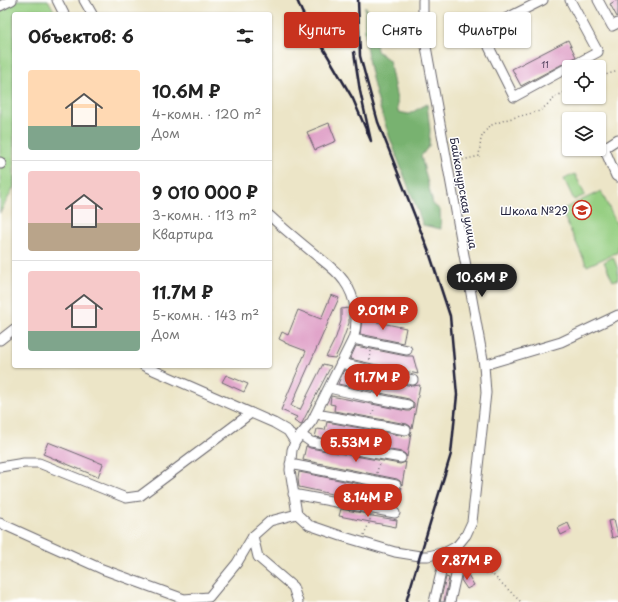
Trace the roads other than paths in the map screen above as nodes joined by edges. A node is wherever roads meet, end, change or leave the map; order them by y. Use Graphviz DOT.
graph roads {
  1 [pos="57,0"];
  2 [pos="84,0"];
  3 [pos="423,0"];
  4 [pos="543,0"];
  5 [pos="570,0"];
  6 [pos="598,0"];
  7 [pos="63,12"];
  8 [pos="91,12"];
  9 [pos="618,23"];
  10 [pos="583,60"];
  11 [pos="562,71"];
  12 [pos="618,139"];
  13 [pos="618,177"];
  14 [pos="272,218"];
  15 [pos="618,315"];
  16 [pos="12,331"];
  17 [pos="353,339"];
  18 [pos="0,340"];
  19 [pos="407,350"];
  20 [pos="341,363"];
  21 [pos="484,365"];
  22 [pos="149,368"];
  23 [pos="413,380"];
  24 [pos="329,388"];
  25 [pos="408,405"];
  26 [pos="251,413"];
  27 [pos="316,414"];
  28 [pos="406,430"];
  29 [pos="298,439"];
  30 [pos="401,458"];
  31 [pos="290,464"];
  32 [pos="0,467"];
  33 [pos="396,485"];
  34 [pos="294,494"];
  35 [pos="395,513"];
  36 [pos="296,514"];
  37 [pos="0,523"];
  38 [pos="252,536"];
  39 [pos="457,546"];
  40 [pos="446,552"];
  41 [pos="208,600"];
  42 [pos="298,602"];
  43 [pos="434,602"];
  44 [pos="450,602"];
  1 -- 7 [label="street"];
  2 -- 8 [label="street"];
  3 -- 21 [label="street, Байконурская улица"];
  4 -- 11 [label="street"];
  5 -- 10 [label="street"];
  6 -- 9 [label="street"];
  12 -- 13 [label="street"];
  14 -- 17 [label="street"];
  15 -- 21 [label="street"];
  16 -- 18 [label="street"];
  17 -- 19 [label="street"];
  17 -- 20 [label="street"];
  20 -- 23 [label="street"];
  20 -- 24 [label="street"];
  21 -- 39 [label="street, Байконурская улица"];
  22 -- 26 [label="street"];
  24 -- 25 [label="street"];
  24 -- 27 [label="street"];
  26 -- 29 [label="street"];
  26 -- 32 [label="street"];
  27 -- 28 [label="street"];
  27 -- 29 [label="street"];
  29 -- 30 [label="street"];
  29 -- 31 [label="street"];
  31 -- 33 [label="street"];
  31 -- 34 [label="street"];
  34 -- 35 [label="street"];
  34 -- 36 [label="street"];
  36 -- 38 [label="street"];
  36 -- 40 [label="street, Байконурская улица"];
  37 -- 41 [label="street"];
  38 -- 41 [label="street"];
  38 -- 42 [label="street"];
  39 -- 40 [label="street, Байконурская улица"];
  39 -- 44 [label="street"];
  40 -- 43 [label="street"];
}
